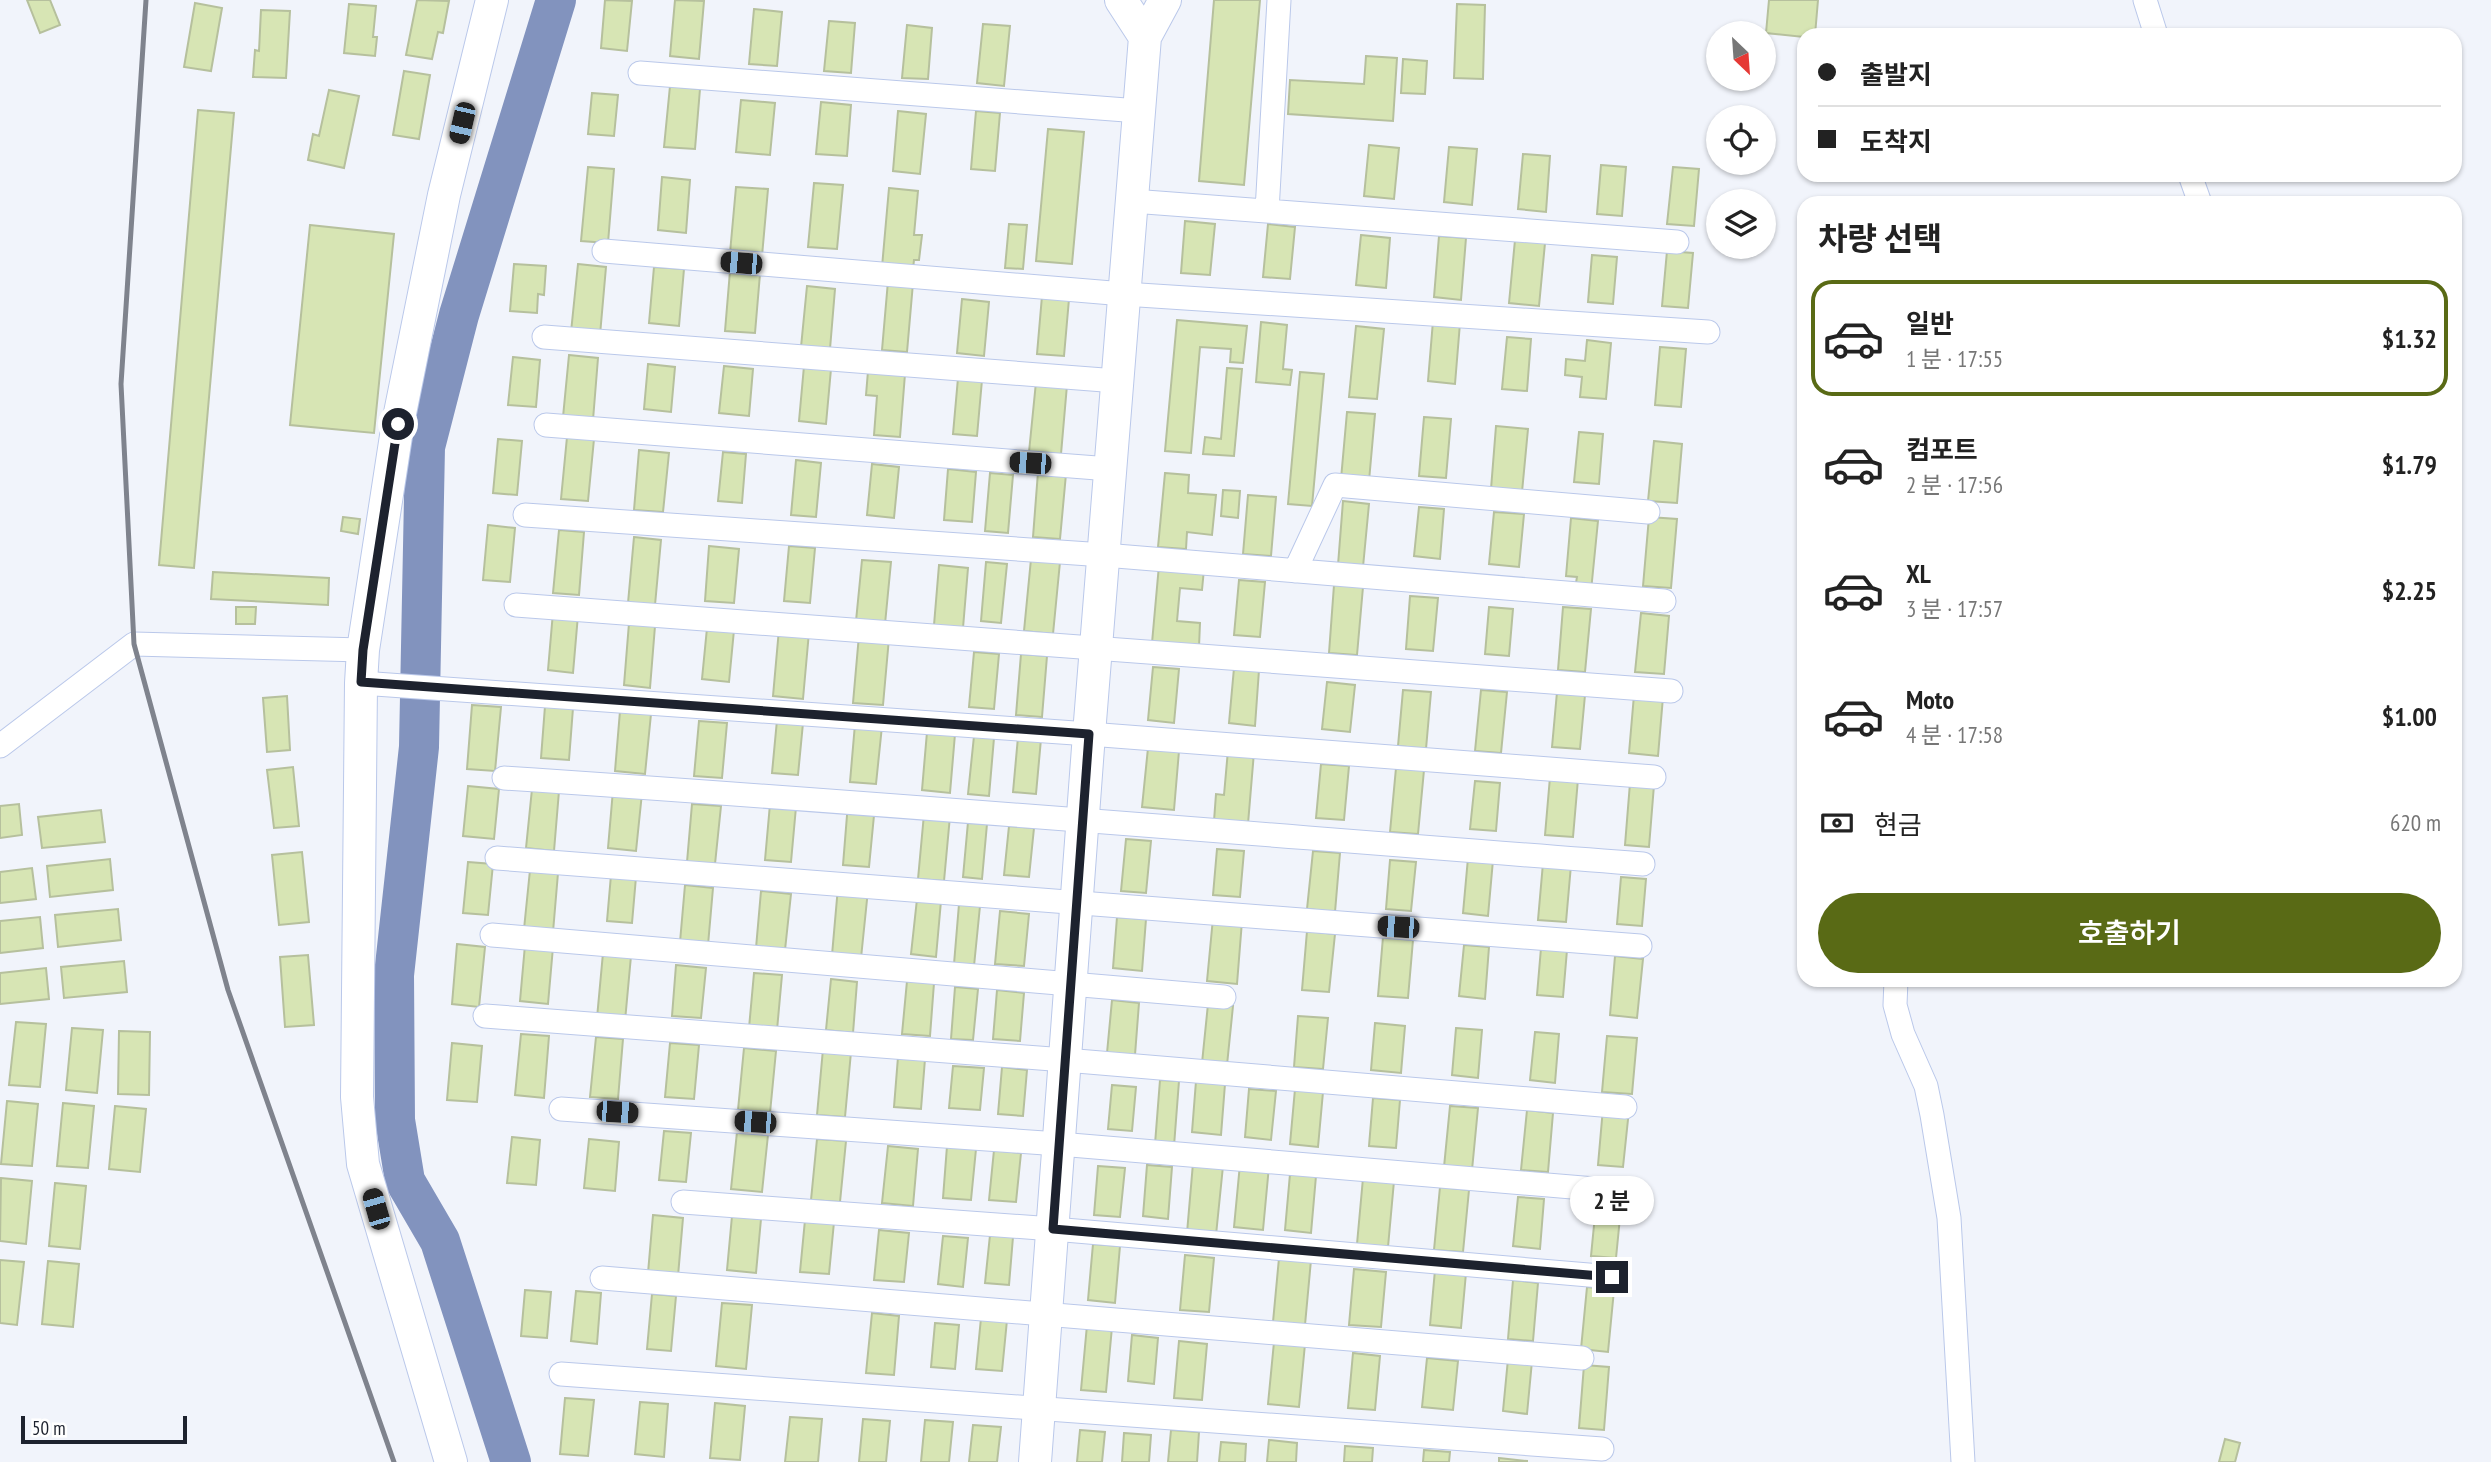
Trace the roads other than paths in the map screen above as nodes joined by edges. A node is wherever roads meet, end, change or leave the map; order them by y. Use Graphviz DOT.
graph roads {
  1 [pos="492,0"];
  2 [pos="1121,0"];
  3 [pos="1165,0"];
  4 [pos="1279,0"];
  5 [pos="2145,0"];
  6 [pos="2154,28"];
  7 [pos="1145,37"];
  8 [pos="640,74"];
  9 [pos="1139,111"];
  10 [pos="1132,201"];
  11 [pos="1267,211"];
  12 [pos="1677,242"];
  13 [pos="604,251"];
  14 [pos="1124,295"];
  15 [pos="1708,332"];
  16 [pos="544,337"];
  17 [pos="1117,381"];
  18 [pos="546,425"];
  19 [pos="1110,469"];
  20 [pos="1648,512"];
  21 [pos="525,515"];
  22 [pos="1104,555"];
  23 [pos="1295,571"];
  24 [pos="1664,601"];
  25 [pos="516,605"];
  26 [pos="1096,647"];
  27 [pos="363,650"];
  28 [pos="361,682"];
  29 [pos="1671,691"];
  30 [pos="1089,734"];
  31 [pos="0,746"];
  32 [pos="504,778"];
  33 [pos="1654,778"];
  34 [pos="1083,821"];
  35 [pos="497,858"];
  36 [pos="1643,863"];
  37 [pos="1077,903"];
  38 [pos="492,935"];
  39 [pos="1640,946"];
  40 [pos="1071,983"];
  41 [pos="1896,987"];
  42 [pos="1224,997"];
  43 [pos="485,1016"];
  44 [pos="1065,1060"];
  45 [pos="1625,1107"];
  46 [pos="561,1109"];
  47 [pos="1059,1144"];
  48 [pos="1619,1191"];
  49 [pos="683,1202"];
  50 [pos="1053,1229"];
  51 [pos="1612,1277"];
  52 [pos="602,1278"];
  53 [pos="1046,1315"];
  54 [pos="1582,1358"];
  55 [pos="561,1374"];
  56 [pos="1040,1408"];
  57 [pos="1602,1450"];
  58 [pos="451,1462"];
  59 [pos="1035,1462"];
  60 [pos="1963,1462"];
  1 -- 27 [label="street"];
  2 -- 7 [label="street"];
  3 -- 7 [label="street"];
  4 -- 11 [label="street"];
  5 -- 6 [label="street"];
  7 -- 9 [label="street"];
  8 -- 9 [label="street"];
  9 -- 10 [label="street"];
  10 -- 11 [label="street"];
  10 -- 14 [label="street"];
  11 -- 12 [label="street"];
  13 -- 14 [label="street"];
  14 -- 15 [label="street"];
  14 -- 17 [label="street"];
  16 -- 17 [label="street"];
  17 -- 19 [label="street"];
  18 -- 19 [label="street"];
  19 -- 22 [label="street"];
  20 -- 23 [label="street"];
  21 -- 22 [label="street"];
  22 -- 23 [label="street"];
  22 -- 26 [label="street"];
  23 -- 24 [label="street"];
  25 -- 26 [label="street"];
  26 -- 29 [label="street"];
  26 -- 30 [label="street"];
  27 -- 28 [label="street"];
  27 -- 31 [label="street"];
  28 -- 30 [label="street"];
  28 -- 58 [label="street"];
  30 -- 33 [label="street"];
  30 -- 34 [label="street"];
  32 -- 34 [label="street"];
  34 -- 36 [label="street"];
  34 -- 37 [label="street"];
  35 -- 37 [label="street"];
  37 -- 39 [label="street"];
  37 -- 40 [label="street"];
  38 -- 40 [label="street"];
  40 -- 42 [label="street"];
  40 -- 44 [label="street"];
  41 -- 60 [label="street"];
  43 -- 44 [label="street"];
  44 -- 45 [label="street"];
  44 -- 47 [label="street"];
  46 -- 47 [label="street"];
  47 -- 48 [label="street"];
  47 -- 50 [label="street"];
  49 -- 50 [label="street"];
  50 -- 51 [label="street"];
  50 -- 53 [label="street"];
  52 -- 53 [label="street"];
  53 -- 54 [label="street"];
  53 -- 56 [label="street"];
  55 -- 56 [label="street"];
  56 -- 57 [label="street"];
  56 -- 59 [label="street"];
}
